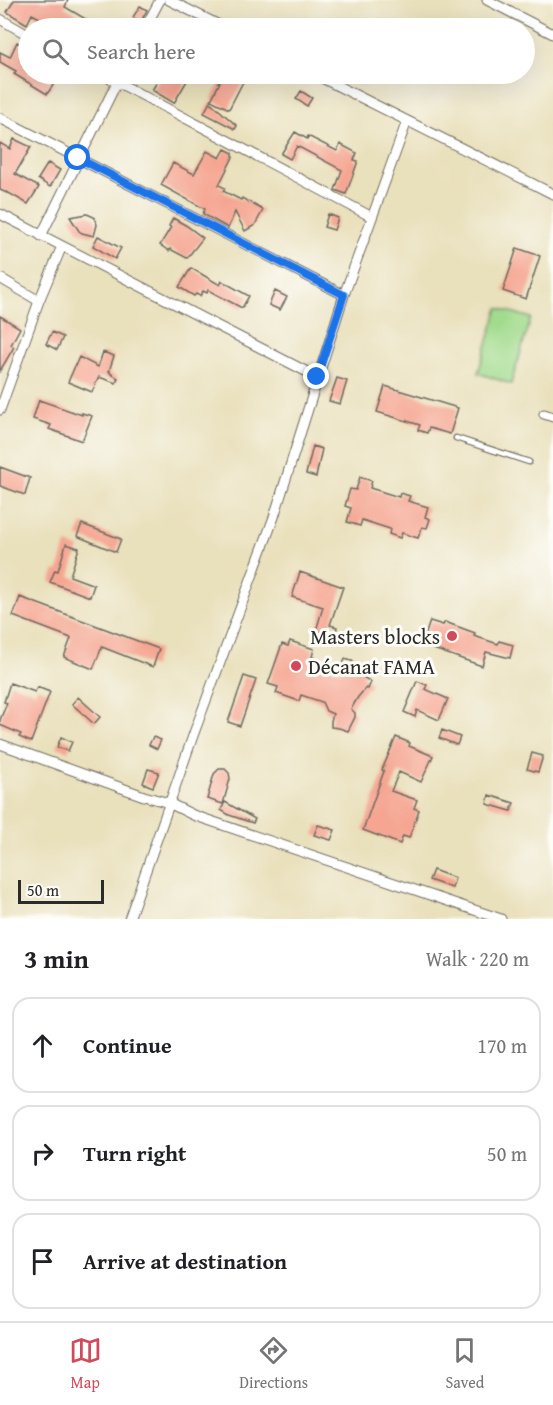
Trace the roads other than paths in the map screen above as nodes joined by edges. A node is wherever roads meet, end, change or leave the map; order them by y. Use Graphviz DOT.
graph roads {
  1 [pos="160,0"];
  2 [pos="169,0"];
  3 [pos="488,0"];
  4 [pos="150,18"];
  5 [pos="205,18"];
  6 [pos="522,18"];
  7 [pos="0,20"];
  8 [pos="535,25"];
  9 [pos="18,30"];
  10 [pos="553,34"];
  11 [pos="116,84"];
  12 [pos="130,84"];
  13 [pos="334,84"];
  14 [pos="0,118"];
  15 [pos="407,121"];
  16 [pos="78,158"];
  17 [pos="553,194"];
  18 [pos="0,214"];
  19 [pos="372,217"];
  20 [pos="42,236"];
  21 [pos="62,246"];
  22 [pos="0,278"];
  23 [pos="344,295"];
  24 [pos="39,301"];
  25 [pos="317,377"];
  26 [pos="4,386"];
  27 [pos="0,410"];
  28 [pos="456,438"];
  29 [pos="530,462"];
  30 [pos="0,744"];
  31 [pos="169,802"];
  32 [pos="129,919"];
  33 [pos="501,919"];
  1 -- 4 [label="street"];
  2 -- 5 [label="street"];
  3 -- 6 [label="street"];
  7 -- 9 [label="street"];
  8 -- 10 [label="street"];
  11 -- 16 [label="street"];
  12 -- 19 [label="street"];
  13 -- 15 [label="street"];
  14 -- 16 [label="street"];
  15 -- 17 [label="street"];
  15 -- 19 [label="street"];
  16 -- 20 [label="street"];
  16 -- 23 [label="street"];
  18 -- 20 [label="street"];
  19 -- 23 [label="street"];
  20 -- 21 [label="street"];
  21 -- 24 [label="street"];
  21 -- 25 [label="street"];
  22 -- 24 [label="street"];
  23 -- 25 [label="street"];
  24 -- 26 [label="street"];
  25 -- 31 [label="street"];
  26 -- 27 [label="street"];
  28 -- 29 [label="lane"];
  30 -- 31 [label="street"];
  31 -- 32 [label="street"];
  31 -- 33 [label="street"];
}
